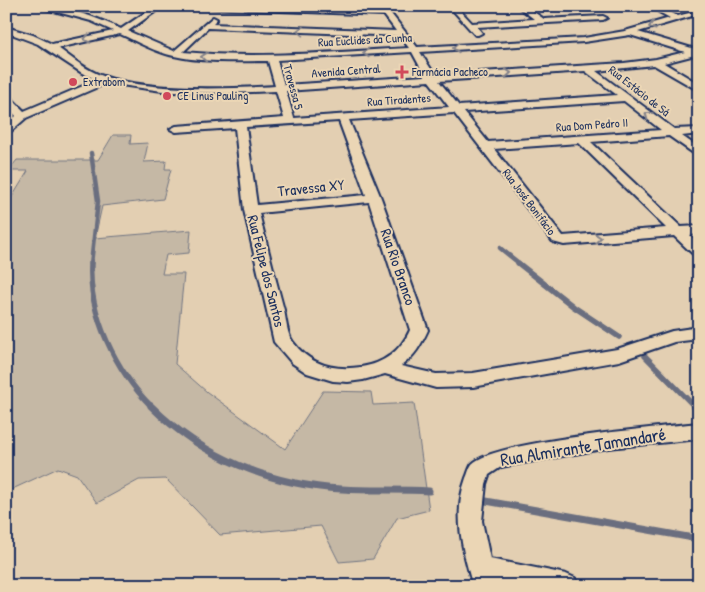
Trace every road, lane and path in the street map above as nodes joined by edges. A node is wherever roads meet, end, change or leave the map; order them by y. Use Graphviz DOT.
graph roads {
  1 [pos="160,6"];
  2 [pos="205,6"];
  3 [pos="452,6"];
  4 [pos="520,6"];
  5 [pos="652,6"];
  6 [pos="49,7"];
  7 [pos="226,7"];
  8 [pos="384,10"];
  9 [pos="591,10"];
  10 [pos="699,12"];
  11 [pos="603,18"];
  12 [pos="676,18"];
  13 [pos="542,21"];
  14 [pos="612,23"];
  15 [pos="471,25"];
  16 [pos="205,26"];
  17 [pos="620,28"];
  18 [pos="6,29"];
  19 [pos="123,31"];
  20 [pos="628,33"];
  21 [pos="402,34"];
  22 [pos="490,46"];
  23 [pos="50,47"];
  24 [pos="415,50"];
  25 [pos="697,51"];
  26 [pos="176,54"];
  27 [pos="272,58"];
  28 [pos="656,62"];
  29 [pos="588,68"];
  30 [pos="432,78"];
  31 [pos="105,80"];
  32 [pos="279,88"];
  33 [pos="699,88"];
  34 [pos="624,98"];
  35 [pos="6,100"];
  36 [pos="458,110"];
  37 [pos="22,116"];
  38 [pos="343,118"];
  39 [pos="290,122"];
  40 [pos="240,126"];
  41 [pos="176,129"];
  42 [pos="6,130"];
  43 [pos="699,131"];
  44 [pos="670,132"];
  45 [pos="581,139"];
  46 [pos="486,146"];
  47 [pos="699,154"];
  48 [pos="374,198"];
  49 [pos="251,210"];
  50 [pos="699,230"];
  51 [pos="677,232"];
  52 [pos="699,252"];
  53 [pos="699,333"];
  54 [pos="386,368"];
  55 [pos="347,375"];
  56 [pos="699,431"];
  57 [pos="483,577"];
  58 [pos="566,586"];
  1 -- 19 [label="street"];
  2 -- 7 [label="street"];
  3 -- 15 [label="street"];
  4 -- 13 [label="street"];
  5 -- 12 [label="street"];
  6 -- 19 [label="street, Rua Euclides da Cunha"];
  7 -- 8 [label="street"];
  7 -- 16 [label="street"];
  8 -- 21 [label="street, Rua José Bonifácio"];
  9 -- 11 [label="street"];
  10 -- 12 [label="street, Rua Euclides da Cunha"];
  11 -- 13 [label="street"];
  11 -- 14 [label="street"];
  12 -- 20 [label="street, Rua Euclides da Cunha, one-way"];
  13 -- 15 [label="street"];
  15 -- 22 [label="street"];
  21 -- 16 [label="street, one-way"];
  16 -- 26 [label="street"];
  17 -- 20 [label="street"];
  18 -- 23 [label="street, Avenida Central"];
  19 -- 23 [label="street, one-way"];
  19 -- 26 [label="street, Rua Euclides da Cunha"];
  20 -- 22 [label="street, Rua Euclides da Cunha"];
  20 -- 25 [label="street"];
  21 -- 24 [label="street, Rua José Bonifácio"];
  22 -- 24 [label="street, Rua Euclides da Cunha, one-way"];
  23 -- 31 [label="street, Avenida Central"];
  24 -- 27 [label="street, Rua Euclides da Cunha, one-way"];
  24 -- 30 [label="street, Rua José Bonifácio"];
  25 -- 28 [label="street, Avenida Central"];
  27 -- 26 [label="street, Rua Euclides da Cunha, one-way"];
  27 -- 32 [label="street, Travessa 5"];
  28 -- 29 [label="street, Avenida Central"];
  28 -- 33 [label="street"];
  30 -- 29 [label="street, Avenida Central, one-way"];
  29 -- 34 [label="street, Rua Estácio de Sá"];
  30 -- 32 [label="street, Avenida Central"];
  30 -- 36 [label="street, Rua José Bonifácio"];
  31 -- 32 [label="street, Avenida Central"];
  31 -- 37 [label="street"];
  32 -- 39 [label="street, Travessa 5"];
  34 -- 36 [label="street, Rua Tiradentes"];
  44 -- 34 [label="street, Rua Estácio de Sá, one-way"];
  35 -- 37 [label="street"];
  36 -- 38 [label="street, Rua Tiradentes"];
  36 -- 46 [label="street, Rua José Bonifácio"];
  37 -- 42 [label="street"];
  38 -- 39 [label="street, Rua Tiradentes"];
  38 -- 48 [label="street, Rua Rio Branco"];
  39 -- 40 [label="street, Rua Tiradentes"];
  40 -- 41 [label="street, Rua Tiradentes"];
  40 -- 49 [label="street, Rua Felipe dos Santos"];
  43 -- 44 [label="street, Rua Dom Pedro II"];
  44 -- 45 [label="street, Rua Dom Pedro II"];
  44 -- 47 [label="street, Rua Estácio de Sá"];
  45 -- 46 [label="street, Rua Dom Pedro II"];
  45 -- 51 [label="street"];
  46 -- 51 [label="street, Rua José Bonifácio, one-way"];
  48 -- 49 [label="street, Travessa XY"];
  48 -- 54 [label="street, Rua Rio Branco"];
  49 -- 55 [label="street, Rua Felipe dos Santos"];
  50 -- 51 [label="street, Rua José Bonifácio"];
  51 -- 52 [label="street"];
  53 -- 54 [label="street"];
  54 -- 55 [label="street, Rua Rio Branco"];
  56 -- 57 [label="street, Rua Almirante Tamandaré"];
  57 -- 58 [label="street"];
}
